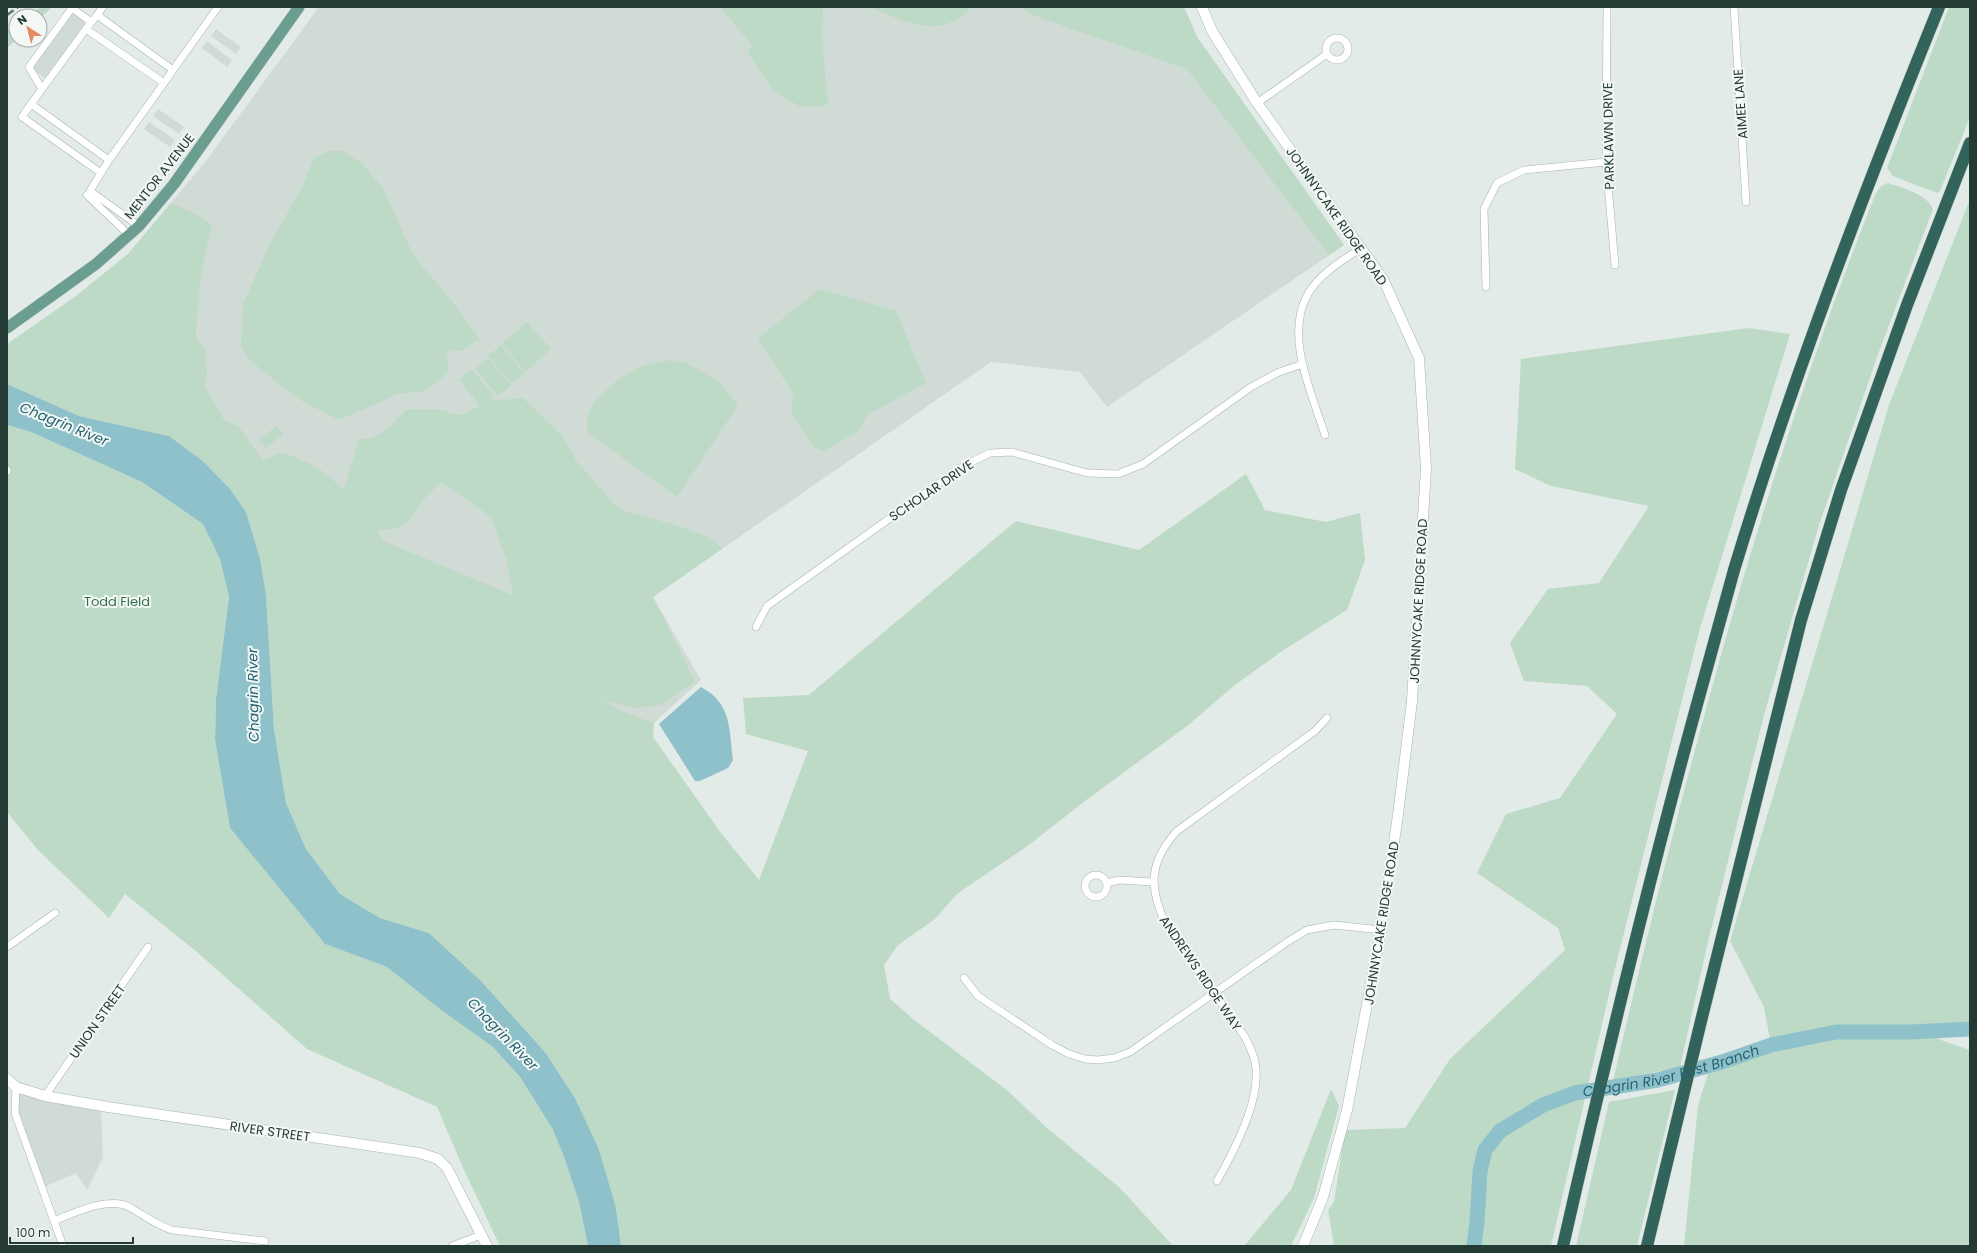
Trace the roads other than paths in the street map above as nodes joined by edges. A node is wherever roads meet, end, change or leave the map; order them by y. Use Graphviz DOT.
graph roads {
  1 [pos="102,7"];
  2 [pos="218,7"];
  3 [pos="299,7"];
  4 [pos="1202,7"];
  5 [pos="1607,7"];
  6 [pos="1734,7"];
  7 [pos="1939,7"];
  8 [pos="97,15"];
  9 [pos="91,22"];
  10 [pos="86,29"];
  11 [pos="1327,54"];
  12 [pos="174,70"];
  13 [pos="164,83"];
  14 [pos="42,89"];
  15 [pos="1257,103"];
  16 [pos="31,104"];
  17 [pos="1970,143"];
  18 [pos="109,160"];
  19 [pos="1606,162"];
  20 [pos="102,173"];
  21 [pos="87,195"];
  22 [pos="1746,202"];
  23 [pos="139,226"];
  24 [pos="128,236"];
  25 [pos="1361,248"];
  26 [pos="1615,265"];
  27 [pos="1486,287"];
  28 [pos="8,327"];
  29 [pos="1303,364"];
  30 [pos="1325,435"];
  31 [pos="756,627"];
  32 [pos="1327,718"];
  33 [pos="1152,882"];
  34 [pos="1107,883"];
  35 [pos="55,913"];
  36 [pos="1382,930"];
  37 [pos="7,947"];
  38 [pos="148,947"];
  39 [pos="964,978"];
  40 [pos="1214,993"];
  41 [pos="7,1079"];
  42 [pos="16,1087"];
  43 [pos="45,1096"];
  44 [pos="1217,1181"];
  45 [pos="54,1221"];
  46 [pos="482,1235"];
  47 [pos="265,1241"];
  48 [pos="63,1246"];
  49 [pos="452,1246"];
  50 [pos="487,1246"];
  51 [pos="1304,1246"];
  52 [pos="1563,1246"];
  53 [pos="1648,1246"];
  1 -- 8 [label="street"];
  2 -- 12 [label="street"];
  3 -- 23 [label="main road, MENTOR AVENUE"];
  4 -- 15 [label="main road, JOHNNYCAKE RIDGE ROAD"];
  5 -- 19 [label="street, PARKLAWN DRIVE"];
  6 -- 22 [label="street, AIMEE LANE"];
  7 -- 52 [label="highway"];
  8 -- 9 [label="street"];
  8 -- 12 [label="street"];
  9 -- 10 [label="street"];
  9 -- 14 [label="street"];
  10 -- 13 [label="street"];
  10 -- 14 [label="street"];
  11 -- 15 [label="street"];
  12 -- 13 [label="street"];
  13 -- 18 [label="street"];
  14 -- 16 [label="street"];
  15 -- 25 [label="main road, JOHNNYCAKE RIDGE ROAD"];
  16 -- 18 [label="street"];
  16 -- 20 [label="street"];
  17 -- 53 [label="highway"];
  18 -- 20 [label="street"];
  19 -- 26 [label="street, PARKLAWN DRIVE"];
  19 -- 27 [label="street"];
  20 -- 23 [label="street"];
  21 -- 24 [label="street"];
  23 -- 24 [label="main road, MENTOR AVENUE"];
  24 -- 28 [label="main road, MENTOR AVENUE"];
  25 -- 29 [label="street"];
  25 -- 36 [label="main road, JOHNNYCAKE RIDGE ROAD"];
  29 -- 30 [label="street"];
  29 -- 31 [label="street, SCHOLAR DRIVE"];
  32 -- 33 [label="street, ANDREWS RIDGE WAY"];
  33 -- 34 [label="street"];
  33 -- 40 [label="street, ANDREWS RIDGE WAY"];
  35 -- 37 [label="street"];
  36 -- 40 [label="street"];
  36 -- 51 [label="main road, JOHNNYCAKE RIDGE ROAD"];
  38 -- 43 [label="street, UNION STREET"];
  39 -- 40 [label="street"];
  40 -- 44 [label="street, ANDREWS RIDGE WAY"];
  41 -- 42 [label="main road, RIVER STREET"];
  42 -- 43 [label="main road, RIVER STREET"];
  42 -- 45 [label="street"];
  43 -- 46 [label="main road, RIVER STREET"];
  45 -- 47 [label="street"];
  45 -- 48 [label="street"];
  46 -- 49 [label="street"];
  46 -- 50 [label="main road, RIVER STREET"];
}
